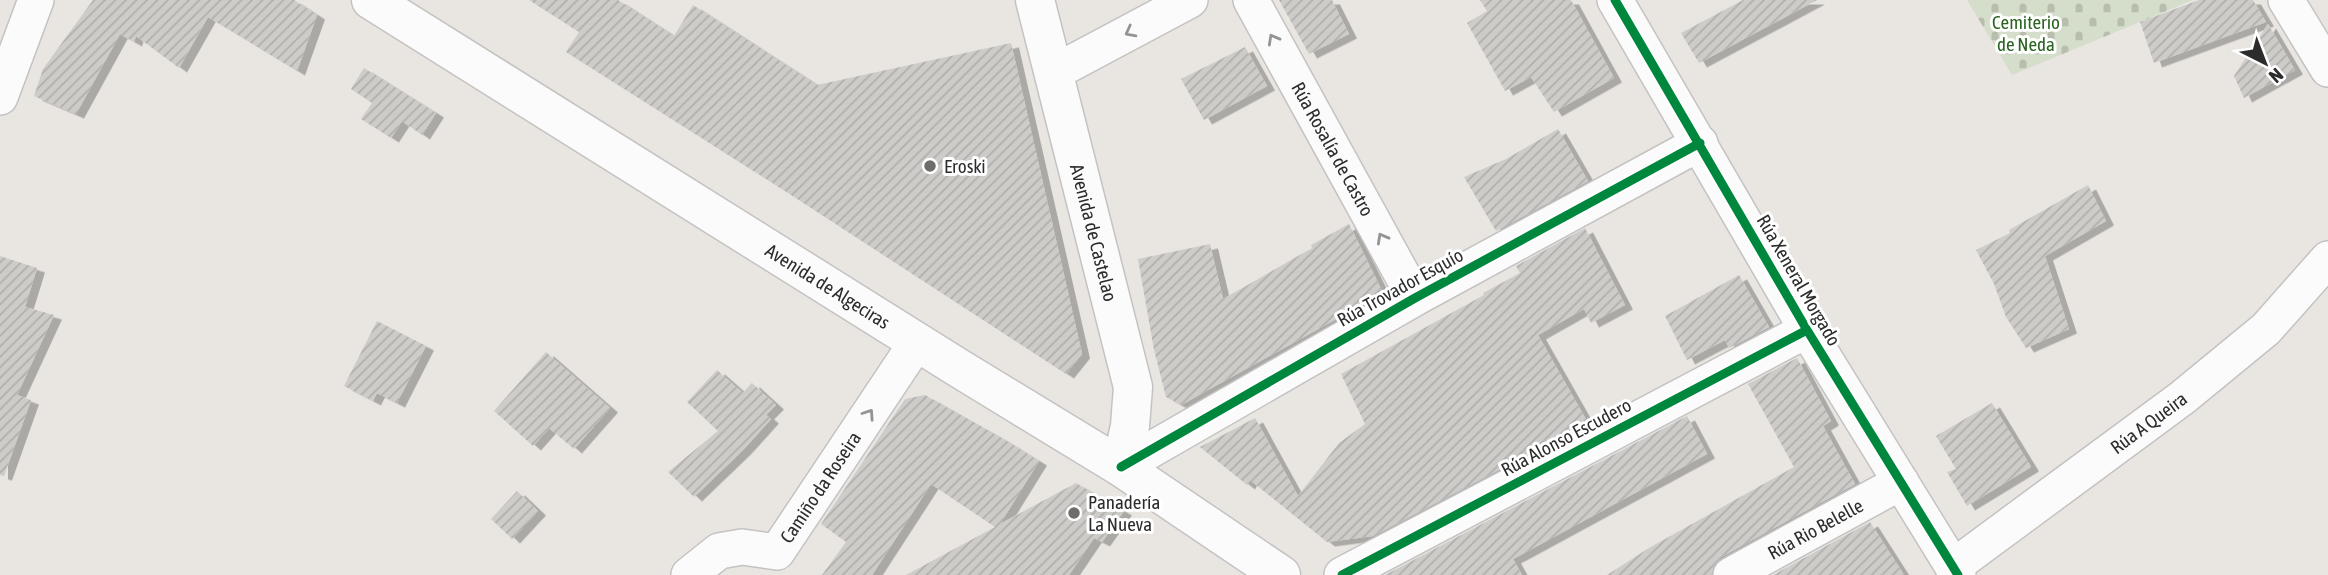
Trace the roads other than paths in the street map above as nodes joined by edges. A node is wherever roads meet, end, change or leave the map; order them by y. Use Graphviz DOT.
graph roads {
  1 [pos="371,0"];
  2 [pos="1035,0"];
  3 [pos="1190,0"];
  4 [pos="1251,0"];
  5 [pos="1615,0"];
  6 [pos="2286,0"];
  7 [pos="23,5"];
  8 [pos="2328,69"];
  9 [pos="1053,73"];
  10 [pos="0,97"];
  11 [pos="1700,143"];
  12 [pos="2328,259"];
  13 [pos="1415,298"];
  14 [pos="1807,330"];
  15 [pos="917,342"];
  16 [pos="1121,467"];
  17 [pos="1901,482"];
  18 [pos="1956,571"];
  19 [pos="689,575"];
  20 [pos="1281,575"];
  21 [pos="1342,575"];
  22 [pos="1731,575"];
  1 -- 15 [label="main road, Avenida de Algeciras"];
  2 -- 9 [label="main road, Avenida de Castelao"];
  3 -- 9 [label="street, one-way"];
  13 -- 4 [label="street, Rúa Rosalía de Castro, one-way"];
  5 -- 11 [label="street, Rúa Xeneral Morgado"];
  6 -- 8 [label="street"];
  7 -- 10 [label="street"];
  9 -- 16 [label="main road, Avenida de Castelao"];
  11 -- 13 [label="street, Rúa Trovador Esquío"];
  11 -- 14 [label="street, Rúa Xeneral Morgado"];
  12 -- 18 [label="street, Rúa A Queira"];
  13 -- 16 [label="street, Rúa Trovador Esquío"];
  14 -- 17 [label="street, Rúa Xeneral Morgado"];
  14 -- 21 [label="street, Rúa Alonso Escudero"];
  15 -- 16 [label="main road, Avenida de Algeciras"];
  19 -- 15 [label="street, Camiño da Roseira, one-way"];
  16 -- 20 [label="main road, Avenida de Algeciras"];
  17 -- 18 [label="street, Rúa Xeneral Morgado"];
  17 -- 22 [label="street, Rúa Rio Belelle"];
}
